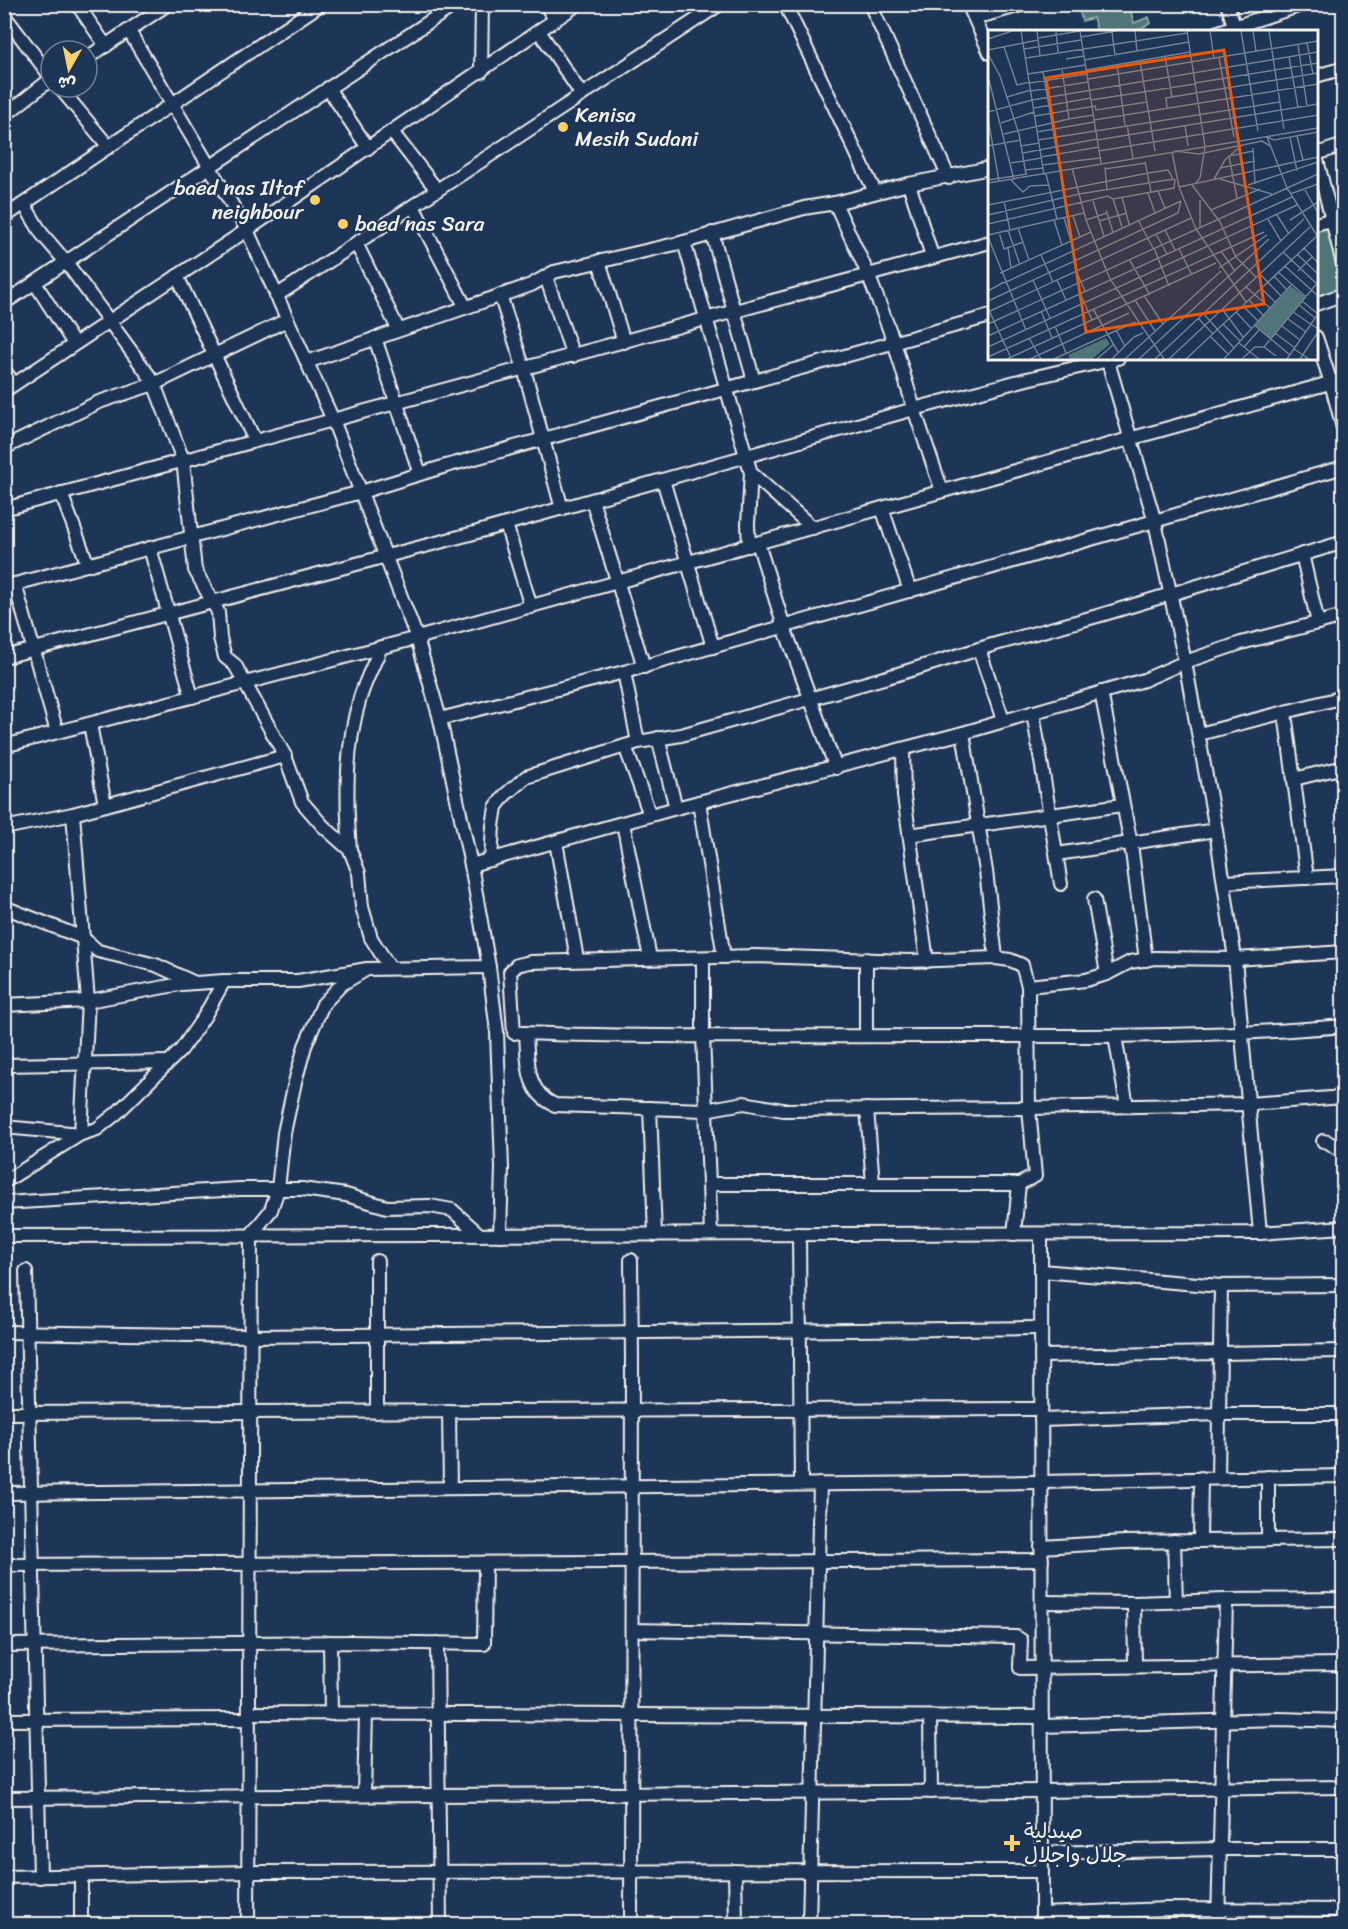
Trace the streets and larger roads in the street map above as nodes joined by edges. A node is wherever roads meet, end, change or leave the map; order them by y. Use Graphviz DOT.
graph roads {
  1 [pos="77,4"];
  2 [pos="456,4"];
  3 [pos="482,4"];
  4 [pos="545,4"];
  5 [pos="578,4"];
  6 [pos="695,4"];
  7 [pos="720,4"];
  8 [pos="785,4"];
  9 [pos="870,4"];
  10 [pos="968,4"];
  11 [pos="1025,4"];
  12 [pos="1227,4"];
  13 [pos="1305,4"];
  14 [pos="317,6"];
  15 [pos="160,7"];
  16 [pos="4,15"];
  17 [pos="702,16"];
  18 [pos="975,18"];
  19 [pos="555,20"];
  20 [pos="1235,29"];
  21 [pos="129,31"];
  22 [pos="539,31"];
  23 [pos="106,46"];
  24 [pos="988,48"];
  25 [pos="99,50"];
  26 [pos="39,62"];
  27 [pos="1344,68"];
  28 [pos="481,72"];
  29 [pos="1318,76"];
  30 [pos="39,88"];
  31 [pos="328,88"];
  32 [pos="582,95"];
  33 [pos="69,99"];
  34 [pos="173,104"];
  35 [pos="4,116"];
  36 [pos="392,132"];
  37 [pos="1344,146"];
  38 [pos="109,147"];
  39 [pos="368,148"];
  40 [pos="1318,155"];
  41 [pos="1318,158"];
  42 [pos="210,166"];
  43 [pos="988,168"];
  44 [pos="949,177"];
  45 [pos="909,184"];
  46 [pos="437,190"];
  47 [pos="875,192"];
  48 [pos="835,203"];
  49 [pos="24,204"];
  50 [pos="413,206"];
  51 [pos="4,217"];
  52 [pos="1338,218"];
  53 [pos="1318,224"];
  54 [pos="247,230"];
  55 [pos="712,233"];
  56 [pos="684,242"];
  57 [pos="988,242"];
  58 [pos="356,243"];
  59 [pos="932,256"];
  60 [pos="599,261"];
  61 [pos="66,262"];
  62 [pos="1344,268"];
  63 [pos="868,274"];
  64 [pos="177,276"];
  65 [pos="546,277"];
  66 [pos="35,283"];
  67 [pos="1344,294"];
  68 [pos="500,295"];
  69 [pos="276,296"];
  70 [pos="4,303"];
  71 [pos="1318,304"];
  72 [pos="465,306"];
  73 [pos="734,311"];
  74 [pos="988,317"];
  75 [pos="110,320"];
  76 [pos="287,320"];
  77 [pos="705,320"];
  78 [pos="398,329"];
  79 [pos="375,338"];
  80 [pos="1318,339"];
  81 [pos="624,342"];
  82 [pos="894,342"];
  83 [pos="74,344"];
  84 [pos="214,355"];
  85 [pos="573,356"];
  86 [pos="1107,360"];
  87 [pos="1111,360"];
  88 [pos="307,362"];
  89 [pos="524,369"];
  90 [pos="4,370"];
  91 [pos="754,381"];
  92 [pos="1337,381"];
  93 [pos="154,384"];
  94 [pos="9,387"];
  95 [pos="726,388"];
  96 [pos="397,403"];
  97 [pos="914,410"];
  98 [pos="333,420"];
  99 [pos="1344,432"];
  100 [pos="1129,438"];
  101 [pos="544,439"];
  102 [pos="255,441"];
  103 [pos="4,448"];
  104 [pos="744,457"];
  105 [pos="183,460"];
  106 [pos="1344,467"];
  107 [pos="751,473"];
  108 [pos="420,474"];
  109 [pos="663,480"];
  110 [pos="942,491"];
  111 [pos="361,492"];
  112 [pos="61,493"];
  113 [pos="592,500"];
  114 [pos="882,508"];
  115 [pos="4,509"];
  116 [pos="562,509"];
  117 [pos="1155,522"];
  118 [pos="506,524"];
  119 [pos="813,528"];
  120 [pos="190,537"];
  121 [pos="1344,542"];
  122 [pos="754,544"];
  123 [pos="150,548"];
  124 [pos="1302,554"];
  125 [pos="386,556"];
  126 [pos="687,563"];
  127 [pos="88,564"];
  128 [pos="617,582"];
  129 [pos="10,585"];
  130 [pos="910,591"];
  131 [pos="1169,593"];
  132 [pos="212,602"];
  133 [pos="531,607"];
  134 [pos="167,614"];
  135 [pos="1344,616"];
  136 [pos="1318,623"];
  137 [pos="784,627"];
  138 [pos="417,638"];
  139 [pos="381,647"];
  140 [pos="713,647"];
  141 [pos="979,649"];
  142 [pos="34,650"];
  143 [pos="4,657"];
  144 [pos="1185,662"];
  145 [pos="644,667"];
  146 [pos="624,672"];
  147 [pos="244,683"];
  148 [pos="1101,692"];
  149 [pos="192,697"];
  150 [pos="1344,697"];
  151 [pos="811,698"];
  152 [pos="1033,712"];
  153 [pos="1285,713"];
  154 [pos="440,719"];
  155 [pos="1003,720"];
  156 [pos="90,724"];
  157 [pos="57,732"];
  158 [pos="963,733"];
  159 [pos="1199,734"];
  160 [pos="658,738"];
  161 [pos="638,742"];
  162 [pos="4,746"];
  163 [pos="625,746"];
  164 [pos="903,750"];
  165 [pos="285,756"];
  166 [pos="836,768"];
  167 [pos="1344,768"];
  168 [pos="1294,779"];
  169 [pos="699,802"];
  170 [pos="1122,805"];
  171 [pos="105,806"];
  172 [pos="676,808"];
  173 [pos="73,814"];
  174 [pos="1051,814"];
  175 [pos="650,816"];
  176 [pos="623,823"];
  177 [pos="978,826"];
  178 [pos="4,828"];
  179 [pos="1216,830"];
  180 [pos="909,835"];
  181 [pos="556,842"];
  182 [pos="1131,844"];
  183 [pos="351,850"];
  184 [pos="1057,854"];
  185 [pos="491,860"];
  186 [pos="471,865"];
  187 [pos="1344,876"];
  188 [pos="1307,878"];
  189 [pos="1224,882"];
  190 [pos="1061,884"];
  191 [pos="1094,899"];
  192 [pos="4,907"];
  193 [pos="83,938"];
  194 [pos="1344,952"];
  195 [pos="724,957"];
  196 [pos="650,958"];
  197 [pos="703,958"];
  198 [pos="996,958"];
  199 [pos="577,959"];
  200 [pos="866,959"];
  201 [pos="1235,959"];
  202 [pos="1146,960"];
  203 [pos="927,961"];
  204 [pos="489,967"];
  205 [pos="390,968"];
  206 [pos="367,969"];
  207 [pos="1107,974"];
  208 [pos="224,981"];
  209 [pos="196,983"];
  210 [pos="1028,986"];
  211 [pos="88,1001"];
  212 [pos="4,1005"];
  213 [pos="1344,1026"];
  214 [pos="497,1032"];
  215 [pos="520,1033"];
  216 [pos="1242,1034"];
  217 [pos="703,1036"];
  218 [pos="866,1036"];
  219 [pos="1029,1036"];
  220 [pos="1115,1036"];
  221 [pos="168,1062"];
  222 [pos="85,1064"];
  223 [pos="4,1065"];
  224 [pos="1344,1097"];
  225 [pos="1248,1104"];
  226 [pos="1127,1106"];
  227 [pos="650,1108"];
  228 [pos="1029,1108"];
  229 [pos="867,1109"];
  230 [pos="705,1110"];
  231 [pos="4,1127"];
  232 [pos="81,1134"];
  233 [pos="1323,1141"];
  234 [pos="1344,1153"];
  235 [pos="4,1182"];
  236 [pos="873,1184"];
  237 [pos="1019,1184"];
  238 [pos="710,1185"];
  239 [pos="278,1189"];
  240 [pos="4,1203"];
  241 [pos="1344,1227"];
  242 [pos="1260,1233"];
  243 [pos="655,1234"];
  244 [pos="711,1234"];
  245 [pos="799,1234"];
  246 [pos="1014,1234"];
  247 [pos="1041,1234"];
  248 [pos="251,1235"];
  249 [pos="480,1235"];
  250 [pos="500,1235"];
  251 [pos="4,1236"];
  252 [pos="630,1260"];
  253 [pos="377,1261"];
  254 [pos="26,1271"];
  255 [pos="1041,1271"];
  256 [pos="1344,1285"];
  257 [pos="1221,1286"];
  258 [pos="1041,1328"];
  259 [pos="800,1331"];
  260 [pos="4,1332"];
  261 [pos="28,1332"];
  262 [pos="632,1332"];
  263 [pos="377,1335"];
  264 [pos="251,1336"];
  265 [pos="1344,1351"];
  266 [pos="1219,1354"];
  267 [pos="1041,1356"];
  268 [pos="801,1410"];
  269 [pos="449,1411"];
  270 [pos="632,1411"];
  271 [pos="250,1412"];
  272 [pos="377,1412"];
  273 [pos="4,1413"];
  274 [pos="30,1413"];
  275 [pos="1041,1414"];
  276 [pos="1220,1414"];
  277 [pos="1344,1414"];
  278 [pos="1344,1476"];
  279 [pos="1268,1477"];
  280 [pos="1201,1478"];
  281 [pos="1218,1478"];
  282 [pos="1041,1482"];
  283 [pos="801,1484"];
  284 [pos="820,1484"];
  285 [pos="632,1485"];
  286 [pos="450,1487"];
  287 [pos="250,1489"];
  288 [pos="4,1493"];
  289 [pos="32,1493"];
  290 [pos="1344,1539"];
  291 [pos="1268,1540"];
  292 [pos="1174,1541"];
  293 [pos="1200,1541"];
  294 [pos="1041,1553"];
  295 [pos="818,1561"];
  296 [pos="632,1562"];
  297 [pos="485,1563"];
  298 [pos="250,1564"];
  299 [pos="4,1565"];
  300 [pos="33,1565"];
  301 [pos="1344,1599"];
  302 [pos="1226,1600"];
  303 [pos="1176,1601"];
  304 [pos="1042,1602"];
  305 [pos="1134,1603"];
  306 [pos="632,1630"];
  307 [pos="816,1633"];
  308 [pos="330,1642"];
  309 [pos="437,1643"];
  310 [pos="249,1644"];
  311 [pos="4,1645"];
  312 [pos="35,1646"];
  313 [pos="1344,1664"];
  314 [pos="1135,1665"];
  315 [pos="1224,1665"];
  316 [pos="1042,1668"];
  317 [pos="331,1714"];
  318 [pos="366,1714"];
  319 [pos="438,1714"];
  320 [pos="632,1715"];
  321 [pos="249,1716"];
  322 [pos="814,1716"];
  323 [pos="930,1717"];
  324 [pos="4,1720"];
  325 [pos="37,1720"];
  326 [pos="1223,1721"];
  327 [pos="1344,1721"];
  328 [pos="1042,1722"];
  329 [pos="1344,1787"];
  330 [pos="1221,1788"];
  331 [pos="1042,1791"];
  332 [pos="812,1792"];
  333 [pos="931,1792"];
  334 [pos="632,1794"];
  335 [pos="364,1795"];
  336 [pos="438,1795"];
  337 [pos="249,1796"];
  338 [pos="38,1797"];
  339 [pos="4,1798"];
  340 [pos="1219,1849"];
  341 [pos="1344,1850"];
  342 [pos="1042,1853"];
  343 [pos="631,1871"];
  344 [pos="735,1871"];
  345 [pos="810,1871"];
  346 [pos="1042,1871"];
  347 [pos="249,1872"];
  348 [pos="439,1872"];
  349 [pos="81,1876"];
  350 [pos="4,1877"];
  351 [pos="40,1877"];
  352 [pos="1218,1909"];
  353 [pos="1344,1910"];
  354 [pos="1042,1919"];
  355 [pos="81,1924"];
  356 [pos="248,1924"];
  357 [pos="440,1924"];
  358 [pos="631,1924"];
  359 [pos="736,1924"];
  360 [pos="808,1924"];
  361 [pos="1218,1924"];
  1 -- 23 [label="street"];
  2 -- 31 [label="street"];
  3 -- 28 [label="street"];
  4 -- 19 [label="street"];
  5 -- 19 [label="street"];
  6 -- 17 [label="street"];
  7 -- 17 [label="street"];
  8 -- 47 [label="street"];
  9 -- 44 [label="street"];
  10 -- 18 [label="street"];
  11 -- 18 [label="street"];
  12 -- 20 [label="street"];
  13 -- 20 [label="street"];
  14 -- 34 [label="street"];
  15 -- 21 [label="street"];
  16 -- 26 [label="street"];
  17 -- 32 [label="street"];
  18 -- 24 [label="street"];
  19 -- 22 [label="street"];
  21 -- 23 [label="street"];
  21 -- 34 [label="street"];
  22 -- 28 [label="street"];
  22 -- 32 [label="street"];
  23 -- 25 [label="street"];
  27 -- 29 [label="street"];
  28 -- 36 [label="street"];
  30 -- 35 [label="street"];
  31 -- 39 [label="street"];
  31 -- 42 [label="street"];
  32 -- 46 [label="street"];
  33 -- 38 [label="street"];
  34 -- 38 [label="street"];
  34 -- 42 [label="street"];
  36 -- 39 [label="street"];
  36 -- 46 [label="street"];
  37 -- 40 [label="street"];
  38 -- 49 [label="street"];
  39 -- 54 [label="street"];
  41 -- 52 [label="street"];
  42 -- 54 [label="street"];
  42 -- 61 [label="street"];
  43 -- 44 [label="street"];
  44 -- 45 [label="street"];
  45 -- 47 [label="street"];
  45 -- 59 [label="street"];
  46 -- 50 [label="street"];
  47 -- 48 [label="street"];
  48 -- 55 [label="street"];
  48 -- 63 [label="street"];
  49 -- 51 [label="street"];
  49 -- 61 [label="street"];
  50 -- 58 [label="street"];
  50 -- 72 [label="street"];
  52 -- 53 [label="street"];
  52 -- 62 [label="street"];
  54 -- 64 [label="street"];
  54 -- 69 [label="street"];
  55 -- 56 [label="street"];
  55 -- 73 [label="street"];
  56 -- 60 [label="street"];
  56 -- 77 [label="street"];
  57 -- 59 [label="street"];
  58 -- 69 [label="street"];
  58 -- 78 [label="street"];
  59 -- 63 [label="street"];
  60 -- 65 [label="street"];
  60 -- 81 [label="street"];
  61 -- 66 [label="street"];
  61 -- 75 [label="street"];
  63 -- 73 [label="street"];
  63 -- 82 [label="street"];
  64 -- 75 [label="street"];
  64 -- 84 [label="street"];
  65 -- 68 [label="street"];
  65 -- 85 [label="street"];
  66 -- 70 [label="street"];
  66 -- 83 [label="street"];
  67 -- 71 [label="street"];
  68 -- 72 [label="street"];
  68 -- 89 [label="street"];
  69 -- 76 [label="street"];
  72 -- 78 [label="street"];
  73 -- 77 [label="street"];
  73 -- 91 [label="street"];
  74 -- 82 [label="street"];
  75 -- 83 [label="street"];
  75 -- 93 [label="street"];
  76 -- 84 [label="street"];
  76 -- 88 [label="street"];
  77 -- 81 [label="street"];
  77 -- 95 [label="street"];
  78 -- 79 [label="street"];
  79 -- 88 [label="street"];
  79 -- 96 [label="street"];
  80 -- 92 [label="street"];
  81 -- 85 [label="street"];
  82 -- 91 [label="street"];
  82 -- 97 [label="street"];
  83 -- 94 [label="street"];
  84 -- 93 [label="street"];
  84 -- 102 [label="street"];
  85 -- 89 [label="street"];
  86 -- 97 [label="street"];
  87 -- 100 [label="street"];
  88 -- 98 [label="street"];
  89 -- 96 [label="street"];
  89 -- 101 [label="street"];
  90 -- 94 [label="street"];
  91 -- 95 [label="street"];
  92 -- 99 [label="street"];
  92 -- 100 [label="street"];
  93 -- 103 [label="street"];
  93 -- 105 [label="street"];
  95 -- 101 [label="street"];
  95 -- 104 [label="street"];
  96 -- 98 [label="street"];
  96 -- 108 [label="street"];
  97 -- 104 [label="street"];
  97 -- 110 [label="street"];
  98 -- 102 [label="street"];
  98 -- 111 [label="street"];
  100 -- 110 [label="street"];
  100 -- 117 [label="street"];
  101 -- 108 [label="street"];
  101 -- 116 [label="street"];
  102 -- 105 [label="street"];
  104 -- 107 [label="street"];
  104 -- 109 [label="street"];
  105 -- 112 [label="street"];
  105 -- 120 [label="street"];
  106 -- 117 [label="street"];
  107 -- 119 [label="street"];
  107 -- 122 [label="street"];
  108 -- 111 [label="street"];
  109 -- 113 [label="street"];
  109 -- 126 [label="street"];
  110 -- 114 [label="street"];
  111 -- 120 [label="street"];
  111 -- 125 [label="street"];
  112 -- 115 [label="street"];
  112 -- 127 [label="street"];
  113 -- 116 [label="street"];
  113 -- 128 [label="street"];
  114 -- 119 [label="street"];
  114 -- 130 [label="street"];
  116 -- 118 [label="street"];
  117 -- 130 [label="street"];
  117 -- 131 [label="street"];
  118 -- 125 [label="street"];
  118 -- 133 [label="street"];
  119 -- 122 [label="street"];
  120 -- 123 [label="street"];
  120 -- 132 [label="street"];
  121 -- 124 [label="street"];
  122 -- 126 [label="street"];
  122 -- 137 [label="street"];
  123 -- 127 [label="street"];
  123 -- 134 [label="street"];
  124 -- 131 [label="street"];
  124 -- 136 [label="street"];
  125 -- 132 [label="street"];
  125 -- 138 [label="street"];
  126 -- 128 [label="street"];
  126 -- 140 [label="street"];
  127 -- 129 [label="street"];
  128 -- 133 [label="street"];
  128 -- 145 [label="street"];
  129 -- 142 [label="street"];
  130 -- 137 [label="street"];
  131 -- 141 [label="street"];
  131 -- 144 [label="street"];
  132 -- 134 [label="street"];
  132 -- 147 [label="street"];
  133 -- 138 [label="street"];
  134 -- 142 [label="street"];
  134 -- 149 [label="street"];
  135 -- 136 [label="street"];
  136 -- 144 [label="street"];
  137 -- 140 [label="street"];
  137 -- 151 [label="street"];
  138 -- 139 [label="street"];
  138 -- 154 [label="street"];
  139 -- 147 [label="street"];
  139 -- 183 [label="street"];
  140 -- 145 [label="street"];
  141 -- 151 [label="street"];
  141 -- 155 [label="street"];
  142 -- 143 [label="street"];
  142 -- 157 [label="street"];
  144 -- 148 [label="street"];
  144 -- 159 [label="street"];
  145 -- 146 [label="street"];
  146 -- 154 [label="street"];
  146 -- 161 [label="street"];
  147 -- 149 [label="street"];
  147 -- 165 [label="street"];
  148 -- 152 [label="street"];
  148 -- 170 [label="street"];
  149 -- 156 [label="street"];
  150 -- 153 [label="street"];
  151 -- 160 [label="street"];
  151 -- 166 [label="street"];
  152 -- 155 [label="street"];
  152 -- 174 [label="street"];
  153 -- 159 [label="street"];
  153 -- 168 [label="street"];
  154 -- 186 [label="street"];
  155 -- 158 [label="street"];
  156 -- 157 [label="street"];
  156 -- 171 [label="street"];
  157 -- 162 [label="street"];
  158 -- 164 [label="street"];
  158 -- 177 [label="street"];
  159 -- 179 [label="street"];
  160 -- 161 [label="street"];
  160 -- 172 [label="street"];
  161 -- 163 [label="street"];
  163 -- 175 [label="street"];
  163 -- 185 [label="street"];
  164 -- 166 [label="street"];
  164 -- 180 [label="street"];
  165 -- 171 [label="street"];
  165 -- 183 [label="street"];
  166 -- 169 [label="street"];
  167 -- 168 [label="street"];
  168 -- 188 [label="street"];
  169 -- 172 [label="street"];
  169 -- 195 [label="street"];
  170 -- 174 [label="street"];
  170 -- 182 [label="street"];
  171 -- 173 [label="street"];
  172 -- 175 [label="street"];
  173 -- 178 [label="street"];
  173 -- 193 [label="street"];
  174 -- 177 [label="street"];
  174 -- 184 [label="street"];
  175 -- 176 [label="street"];
  176 -- 181 [label="street"];
  176 -- 196 [label="street"];
  177 -- 180 [label="street"];
  177 -- 198 [label="street"];
  179 -- 182 [label="street"];
  179 -- 189 [label="street"];
  180 -- 203 [label="street"];
  181 -- 185 [label="street"];
  181 -- 199 [label="street"];
  182 -- 184 [label="street"];
  182 -- 202 [label="street"];
  183 -- 205 [label="street"];
  184 -- 190 [label="street"];
  185 -- 186 [label="street"];
  186 -- 204 [label="street"];
  187 -- 188 [label="street"];
  188 -- 189 [label="street"];
  189 -- 201 [label="street"];
  191 -- 207 [label="street"];
  192 -- 193 [label="street"];
  193 -- 209 [label="street"];
  193 -- 211 [label="street"];
  194 -- 201 [label="street"];
  195 -- 197 [label="street"];
  195 -- 200 [label="street"];
  196 -- 197 [label="street"];
  196 -- 199 [label="street"];
  197 -- 217 [label="street"];
  198 -- 203 [label="street"];
  198 -- 210 [label="street"];
  199 -- 215 [label="street"];
  200 -- 203 [label="street"];
  200 -- 218 [label="street"];
  201 -- 202 [label="street"];
  201 -- 216 [label="street"];
  202 -- 207 [label="street"];
  204 -- 205 [label="street"];
  204 -- 214 [label="street"];
  205 -- 206 [label="street"];
  206 -- 208 [label="street"];
  206 -- 239 [label="street"];
  207 -- 210 [label="street"];
  208 -- 209 [label="street"];
  208 -- 221 [label="street"];
  209 -- 211 [label="street"];
  210 -- 219 [label="street"];
  211 -- 212 [label="street"];
  211 -- 222 [label="street"];
  213 -- 216 [label="street"];
  214 -- 215 [label="street"];
  214 -- 250 [label="street"];
  215 -- 217 [label="street"];
  215 -- 227 [label="street"];
  216 -- 220 [label="street"];
  216 -- 225 [label="street"];
  217 -- 218 [label="street"];
  217 -- 230 [label="street"];
  218 -- 219 [label="street"];
  219 -- 220 [label="street"];
  219 -- 228 [label="street"];
  220 -- 226 [label="street"];
  221 -- 222 [label="street"];
  221 -- 232 [label="street"];
  222 -- 223 [label="street"];
  222 -- 232 [label="street"];
  224 -- 225 [label="street"];
  225 -- 226 [label="street"];
  225 -- 242 [label="street"];
  226 -- 228 [label="street"];
  227 -- 230 [label="street"];
  227 -- 243 [label="street"];
  228 -- 229 [label="street"];
  228 -- 237 [label="street"];
  229 -- 230 [label="street"];
  229 -- 236 [label="street"];
  230 -- 238 [label="street"];
  231 -- 232 [label="street"];
  232 -- 235 [label="street"];
  233 -- 234 [label="street"];
  236 -- 237 [label="street"];
  236 -- 238 [label="street"];
  237 -- 246 [label="street"];
  238 -- 244 [label="street"];
  239 -- 240 [label="street"];
  239 -- 248 [label="street"];
  239 -- 249 [label="street"];
  241 -- 242 [label="street"];
  242 -- 247 [label="street"];
  243 -- 244 [label="street"];
  243 -- 250 [label="street"];
  244 -- 245 [label="street"];
  245 -- 246 [label="street"];
  245 -- 259 [label="street"];
  246 -- 247 [label="street"];
  247 -- 255 [label="street"];
  248 -- 249 [label="street"];
  248 -- 251 [label="street"];
  248 -- 264 [label="street"];
  249 -- 250 [label="street"];
  252 -- 262 [label="street"];
  253 -- 263 [label="street"];
  254 -- 261 [label="street"];
  255 -- 257 [label="street"];
  255 -- 258 [label="street"];
  256 -- 257 [label="street"];
  257 -- 266 [label="street"];
  258 -- 259 [label="street"];
  258 -- 267 [label="street"];
  259 -- 262 [label="street"];
  259 -- 268 [label="street"];
  260 -- 261 [label="street"];
  261 -- 264 [label="street"];
  261 -- 274 [label="street"];
  262 -- 263 [label="street"];
  262 -- 270 [label="street"];
  263 -- 264 [label="street"];
  263 -- 272 [label="street"];
  264 -- 271 [label="street"];
  265 -- 266 [label="street"];
  266 -- 267 [label="street"];
  266 -- 276 [label="street"];
  267 -- 275 [label="street"];
  268 -- 270 [label="street"];
  268 -- 275 [label="street"];
  268 -- 283 [label="street"];
  269 -- 270 [label="street"];
  269 -- 272 [label="street"];
  269 -- 286 [label="street"];
  270 -- 285 [label="street"];
  271 -- 272 [label="street"];
  271 -- 274 [label="street"];
  271 -- 287 [label="street"];
  273 -- 274 [label="street"];
  274 -- 289 [label="street"];
  275 -- 276 [label="street"];
  275 -- 282 [label="street"];
  276 -- 277 [label="street"];
  276 -- 281 [label="street"];
  278 -- 279 [label="street"];
  279 -- 281 [label="street"];
  279 -- 291 [label="street"];
  280 -- 281 [label="street"];
  280 -- 282 [label="street"];
  280 -- 293 [label="street"];
  282 -- 284 [label="street"];
  282 -- 294 [label="street"];
  283 -- 284 [label="street"];
  283 -- 285 [label="street"];
  284 -- 295 [label="street"];
  285 -- 286 [label="street"];
  285 -- 296 [label="street"];
  286 -- 287 [label="street"];
  287 -- 289 [label="street"];
  287 -- 298 [label="street"];
  288 -- 289 [label="street"];
  289 -- 300 [label="street"];
  290 -- 291 [label="street"];
  291 -- 293 [label="street"];
  292 -- 293 [label="street"];
  292 -- 294 [label="street"];
  292 -- 303 [label="street"];
  294 -- 295 [label="street"];
  294 -- 304 [label="street"];
  295 -- 296 [label="street"];
  295 -- 307 [label="street"];
  296 -- 297 [label="street"];
  296 -- 306 [label="street"];
  297 -- 298 [label="street"];
  297 -- 309 [label="street"];
  298 -- 300 [label="street"];
  298 -- 310 [label="street"];
  299 -- 300 [label="street"];
  300 -- 312 [label="street"];
  301 -- 302 [label="street"];
  302 -- 303 [label="street"];
  302 -- 315 [label="street"];
  303 -- 305 [label="street"];
  304 -- 305 [label="street"];
  304 -- 316 [label="street"];
  305 -- 314 [label="street"];
  306 -- 307 [label="street"];
  306 -- 320 [label="street"];
  307 -- 316 [label="street"];
  307 -- 322 [label="street"];
  308 -- 309 [label="street"];
  308 -- 310 [label="street"];
  308 -- 317 [label="street"];
  309 -- 319 [label="street"];
  310 -- 312 [label="street"];
  310 -- 321 [label="street"];
  311 -- 312 [label="street"];
  312 -- 325 [label="street"];
  313 -- 315 [label="street"];
  314 -- 315 [label="street"];
  314 -- 316 [label="street"];
  315 -- 326 [label="street"];
  316 -- 328 [label="street"];
  317 -- 318 [label="street"];
  317 -- 321 [label="street"];
  318 -- 319 [label="street"];
  318 -- 335 [label="street"];
  319 -- 320 [label="street"];
  319 -- 336 [label="street"];
  320 -- 322 [label="street"];
  320 -- 334 [label="street"];
  321 -- 325 [label="street"];
  321 -- 337 [label="street"];
  322 -- 323 [label="street"];
  322 -- 332 [label="street"];
  323 -- 328 [label="street"];
  323 -- 333 [label="street"];
  324 -- 325 [label="street"];
  325 -- 338 [label="street"];
  326 -- 327 [label="street"];
  326 -- 328 [label="street"];
  326 -- 330 [label="street"];
  328 -- 331 [label="street"];
  329 -- 330 [label="street"];
  330 -- 331 [label="street"];
  330 -- 340 [label="street"];
  331 -- 333 [label="street"];
  331 -- 342 [label="street"];
  332 -- 333 [label="street"];
  332 -- 334 [label="street"];
  332 -- 345 [label="street"];
  334 -- 336 [label="street"];
  334 -- 343 [label="street"];
  335 -- 336 [label="street"];
  335 -- 337 [label="street"];
  336 -- 348 [label="street"];
  337 -- 338 [label="street"];
  337 -- 347 [label="street"];
  338 -- 339 [label="street"];
  338 -- 351 [label="street"];
  340 -- 341 [label="street"];
  340 -- 342 [label="street"];
  340 -- 352 [label="street"];
  342 -- 346 [label="street"];
  343 -- 344 [label="street"];
  343 -- 348 [label="street"];
  343 -- 358 [label="street"];
  344 -- 345 [label="street"];
  344 -- 359 [label="street"];
  345 -- 346 [label="street"];
  345 -- 360 [label="street"];
  346 -- 354 [label="street"];
  347 -- 348 [label="street"];
  347 -- 349 [label="street"];
  347 -- 356 [label="street"];
  348 -- 357 [label="street"];
  349 -- 351 [label="street"];
  349 -- 355 [label="street"];
  350 -- 351 [label="street"];
  352 -- 353 [label="street"];
  352 -- 354 [label="street"];
  352 -- 361 [label="street"];
}
